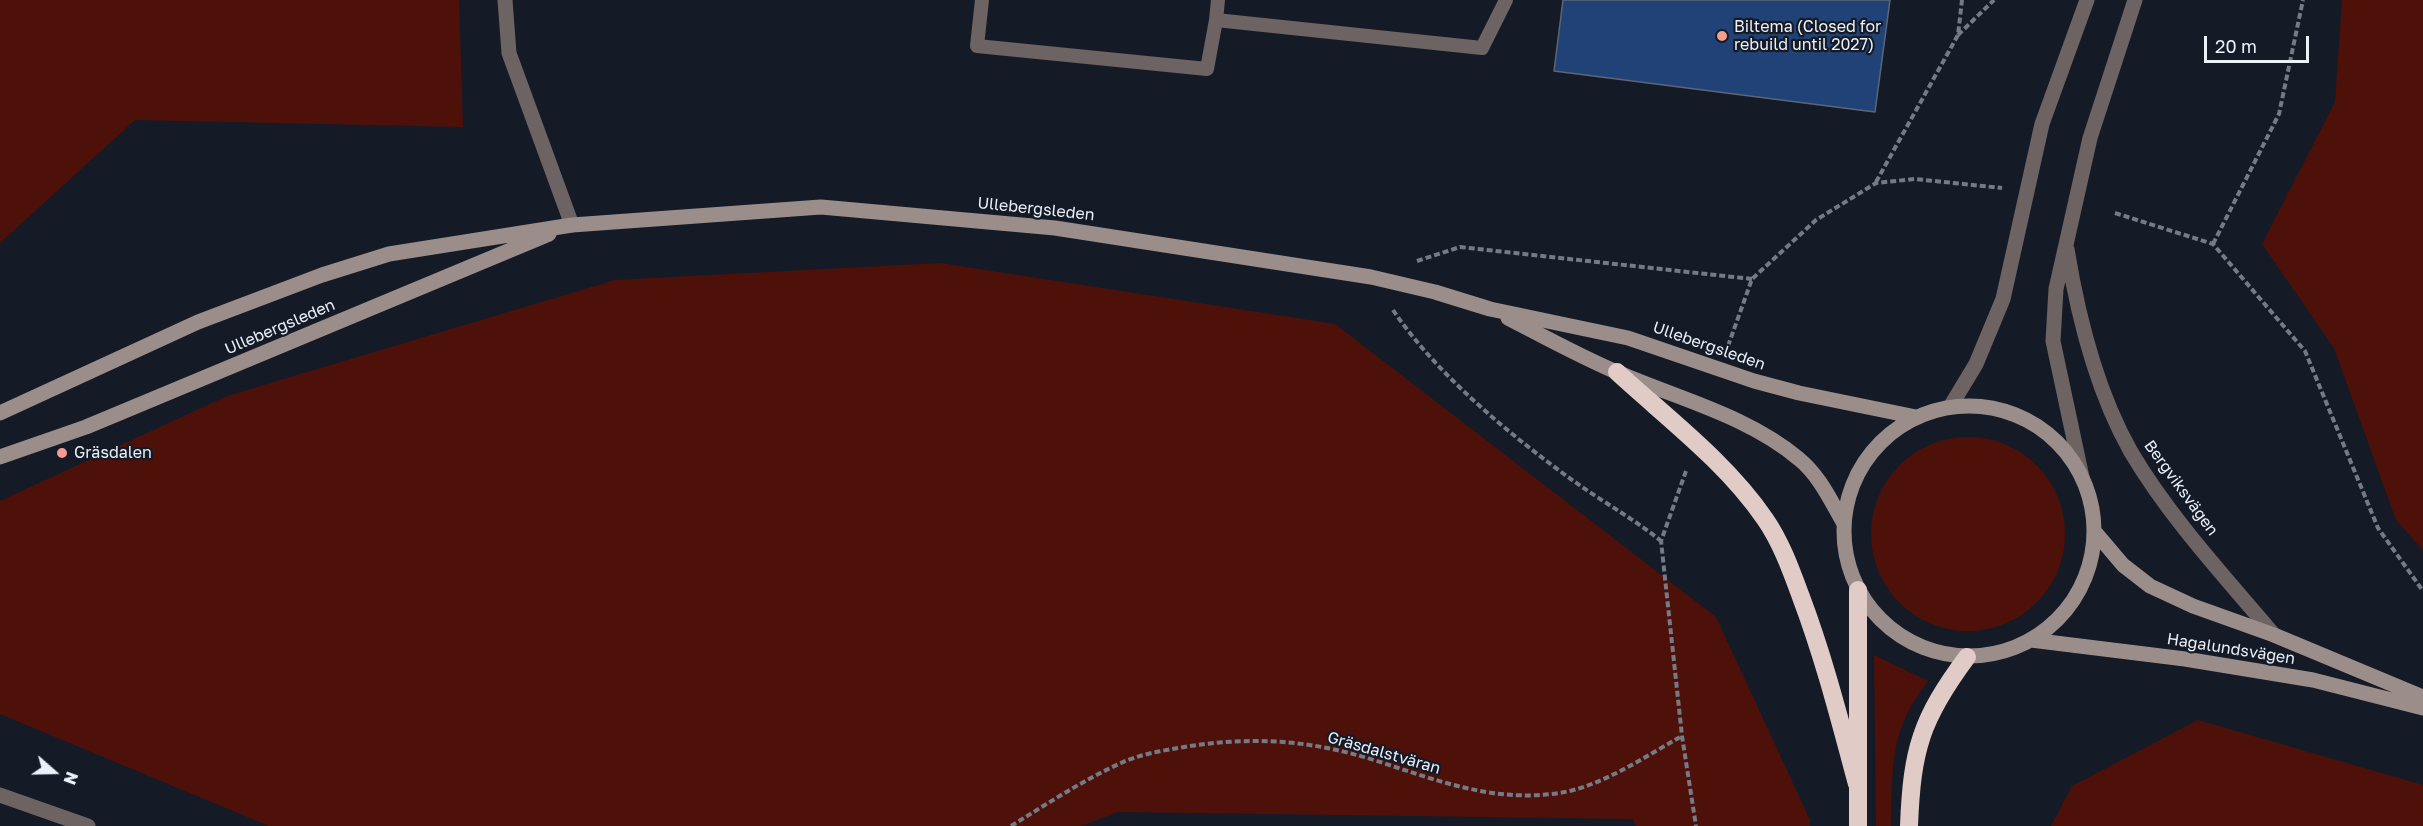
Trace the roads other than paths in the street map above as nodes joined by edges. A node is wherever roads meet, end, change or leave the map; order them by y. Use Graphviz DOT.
graph roads {
  1 [pos="505,0"];
  2 [pos="982,0"];
  3 [pos="1218,0"];
  4 [pos="1506,0"];
  5 [pos="2087,0"];
  6 [pos="2135,0"];
  7 [pos="1216,20"];
  8 [pos="572,225"];
  9 [pos="2066,240"];
  10 [pos="1490,309"];
  11 [pos="1617,372"];
  12 [pos="1950,407"];
  13 [pos="0,413"];
  14 [pos="1916,417"];
  15 [pos="0,457"];
  16 [pos="2082,477"];
  17 [pos="1843,522"];
  18 [pos="2095,532"];
  19 [pos="1858,590"];
  20 [pos="2274,635"];
  21 [pos="2031,640"];
  22 [pos="1967,657"];
  23 [pos="2423,697"];
  24 [pos="2423,708"];
  25 [pos="1857,784"];
  26 [pos="0,795"];
  27 [pos="88,826"];
  28 [pos="1857,826"];
  29 [pos="1909,826"];
  1 -- 8 [label="street"];
  2 -- 7 [label="lane"];
  3 -- 7 [label="lane"];
  4 -- 7 [label="lane"];
  5 -- 12 [label="street"];
  6 -- 9 [label="street, Bergviksvägen"];
  8 -- 10 [label="main road, Ullebergsleden"];
  8 -- 13 [label="main road, Ullebergsleden"];
  8 -- 15 [label="main road, Ullebergsleden"];
  9 -- 16 [label="street, Bergviksvägen"];
  9 -- 20 [label="street, Bergviksvägen"];
  10 -- 11 [label="main road, Ullebergsleden"];
  10 -- 14 [label="main road, Ullebergsleden"];
  11 -- 17 [label="main road, Ullebergsleden"];
  11 -- 25 [label="highway"];
  12 -- 14 [label="main road"];
  12 -- 16 [label="main road"];
  14 -- 17 [label="main road"];
  16 -- 18 [label="main road"];
  17 -- 19 [label="main road"];
  18 -- 20 [label="main road, Hagalundsvägen"];
  18 -- 21 [label="main road"];
  19 -- 22 [label="main road"];
  19 -- 25 [label="highway"];
  20 -- 23 [label="main road, Hagalundsvägen"];
  21 -- 22 [label="main road"];
  21 -- 24 [label="main road, Hagalundsvägen"];
  22 -- 29 [label="highway"];
  25 -- 28 [label="highway"];
  26 -- 27 [label="street"];
}
